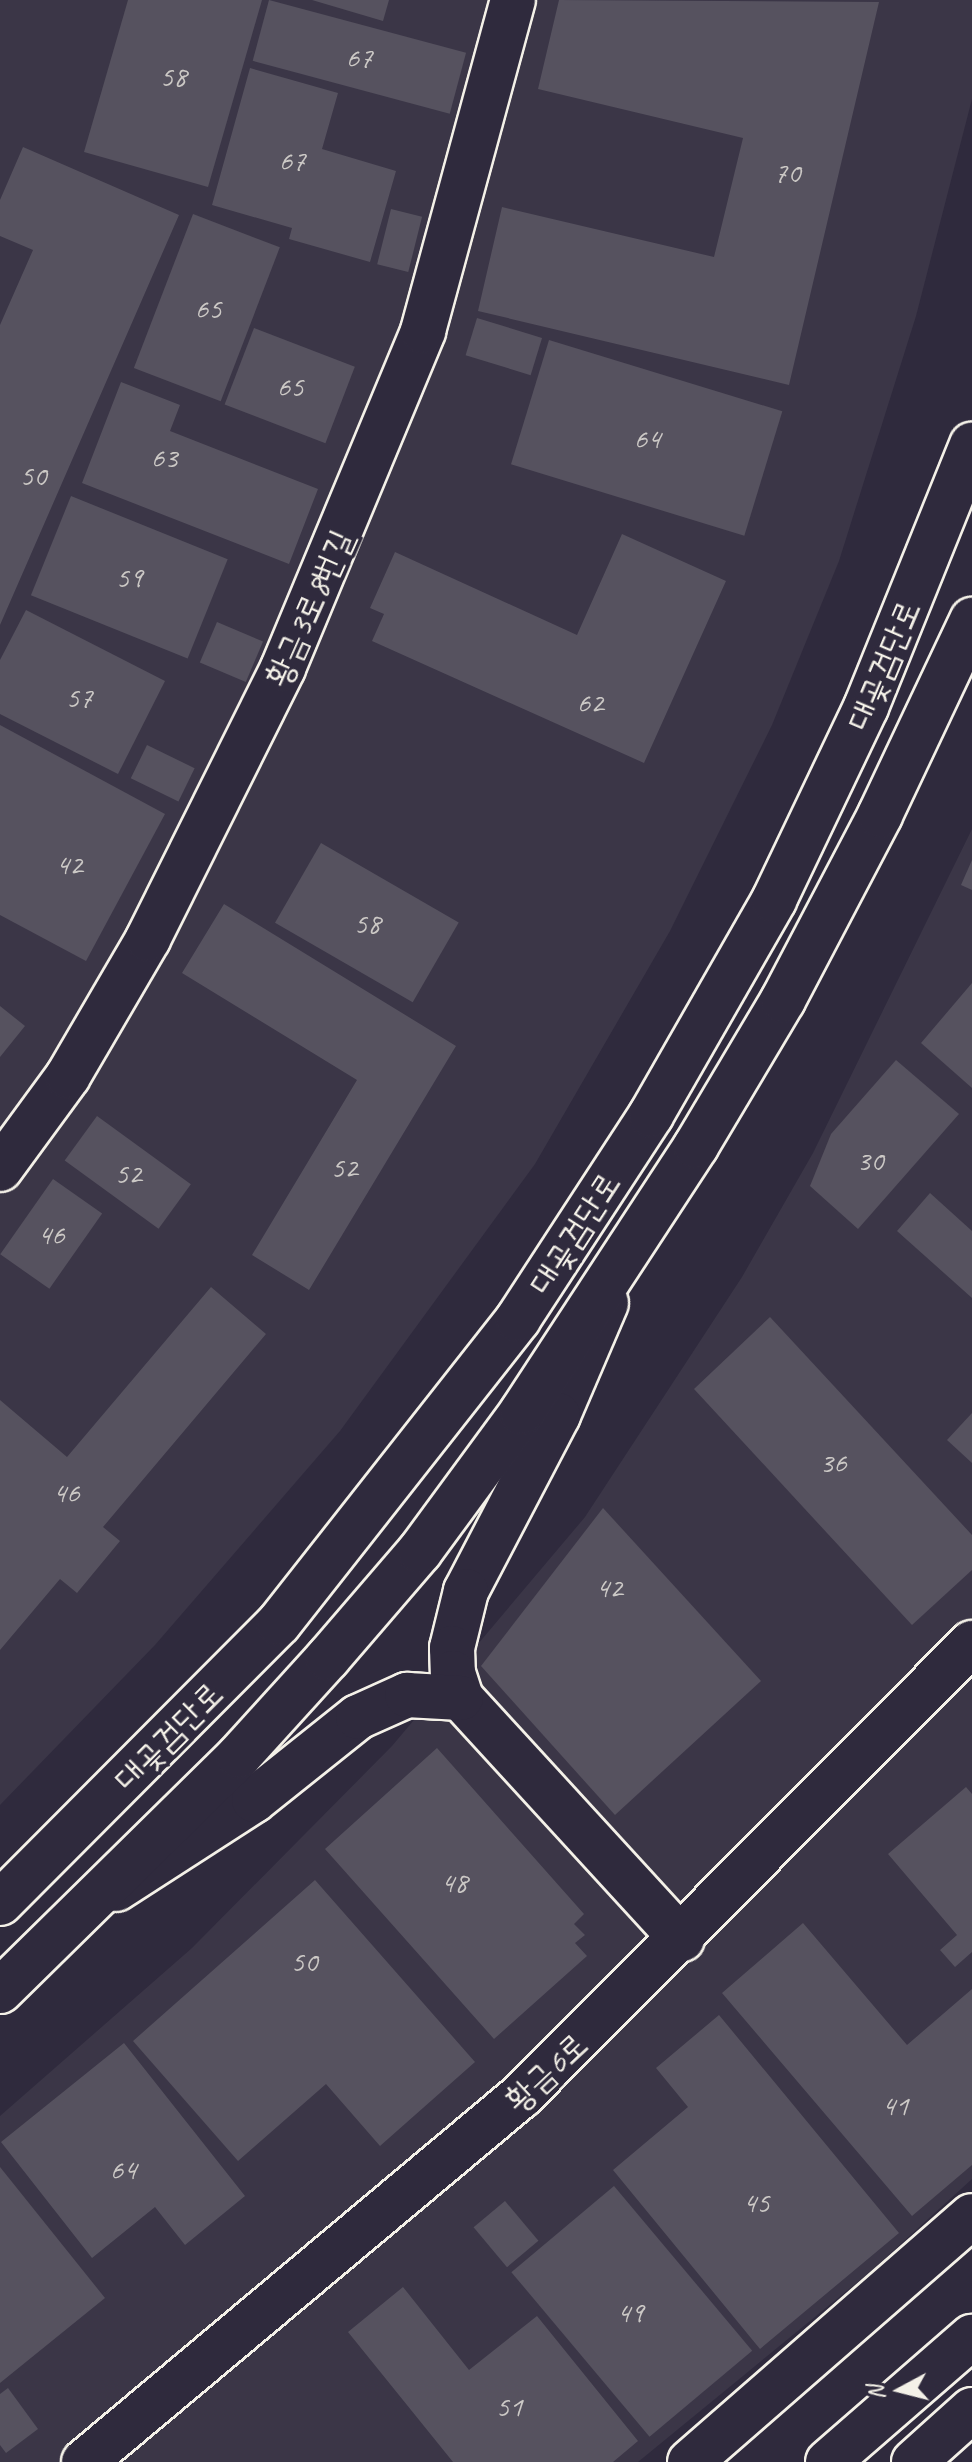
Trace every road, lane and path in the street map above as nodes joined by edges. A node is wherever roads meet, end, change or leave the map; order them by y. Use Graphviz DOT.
graph roads {
  1 [pos="513,0"];
  2 [pos="972,445"];
  3 [pos="972,620"];
  4 [pos="0,1169"];
  5 [pos="629,1246"];
  6 [pos="972,1643"];
  7 [pos="461,1698"];
  8 [pos="0,1903"];
  9 [pos="85,1908"];
  10 [pos="682,1939"];
  11 [pos="0,1991"];
  12 [pos="972,2216"];
  13 [pos="972,2337"];
  14 [pos="972,2410"];
  15 [pos="84,2462"];
  16 [pos="690,2462"];
  17 [pos="828,2462"];
  18 [pos="914,2462"];
  1 -- 4 [label="main road, 황금3로8번길"];
  2 -- 8 [label="main road, 대곶검단로"];
  3 -- 5 [label="main road, 대곶검단로"];
  5 -- 7 [label="main road"];
  5 -- 9 [label="main road, 대곶검단로"];
  6 -- 10 [label="main road, 황금6로"];
  7 -- 9 [label="main road"];
  7 -- 10 [label="main road"];
  9 -- 11 [label="main road, 대곶검단로"];
  10 -- 15 [label="main road, 황금6로"];
  12 -- 16 [label="main road"];
  13 -- 17 [label="main road"];
  14 -- 18 [label="main road"];
}
